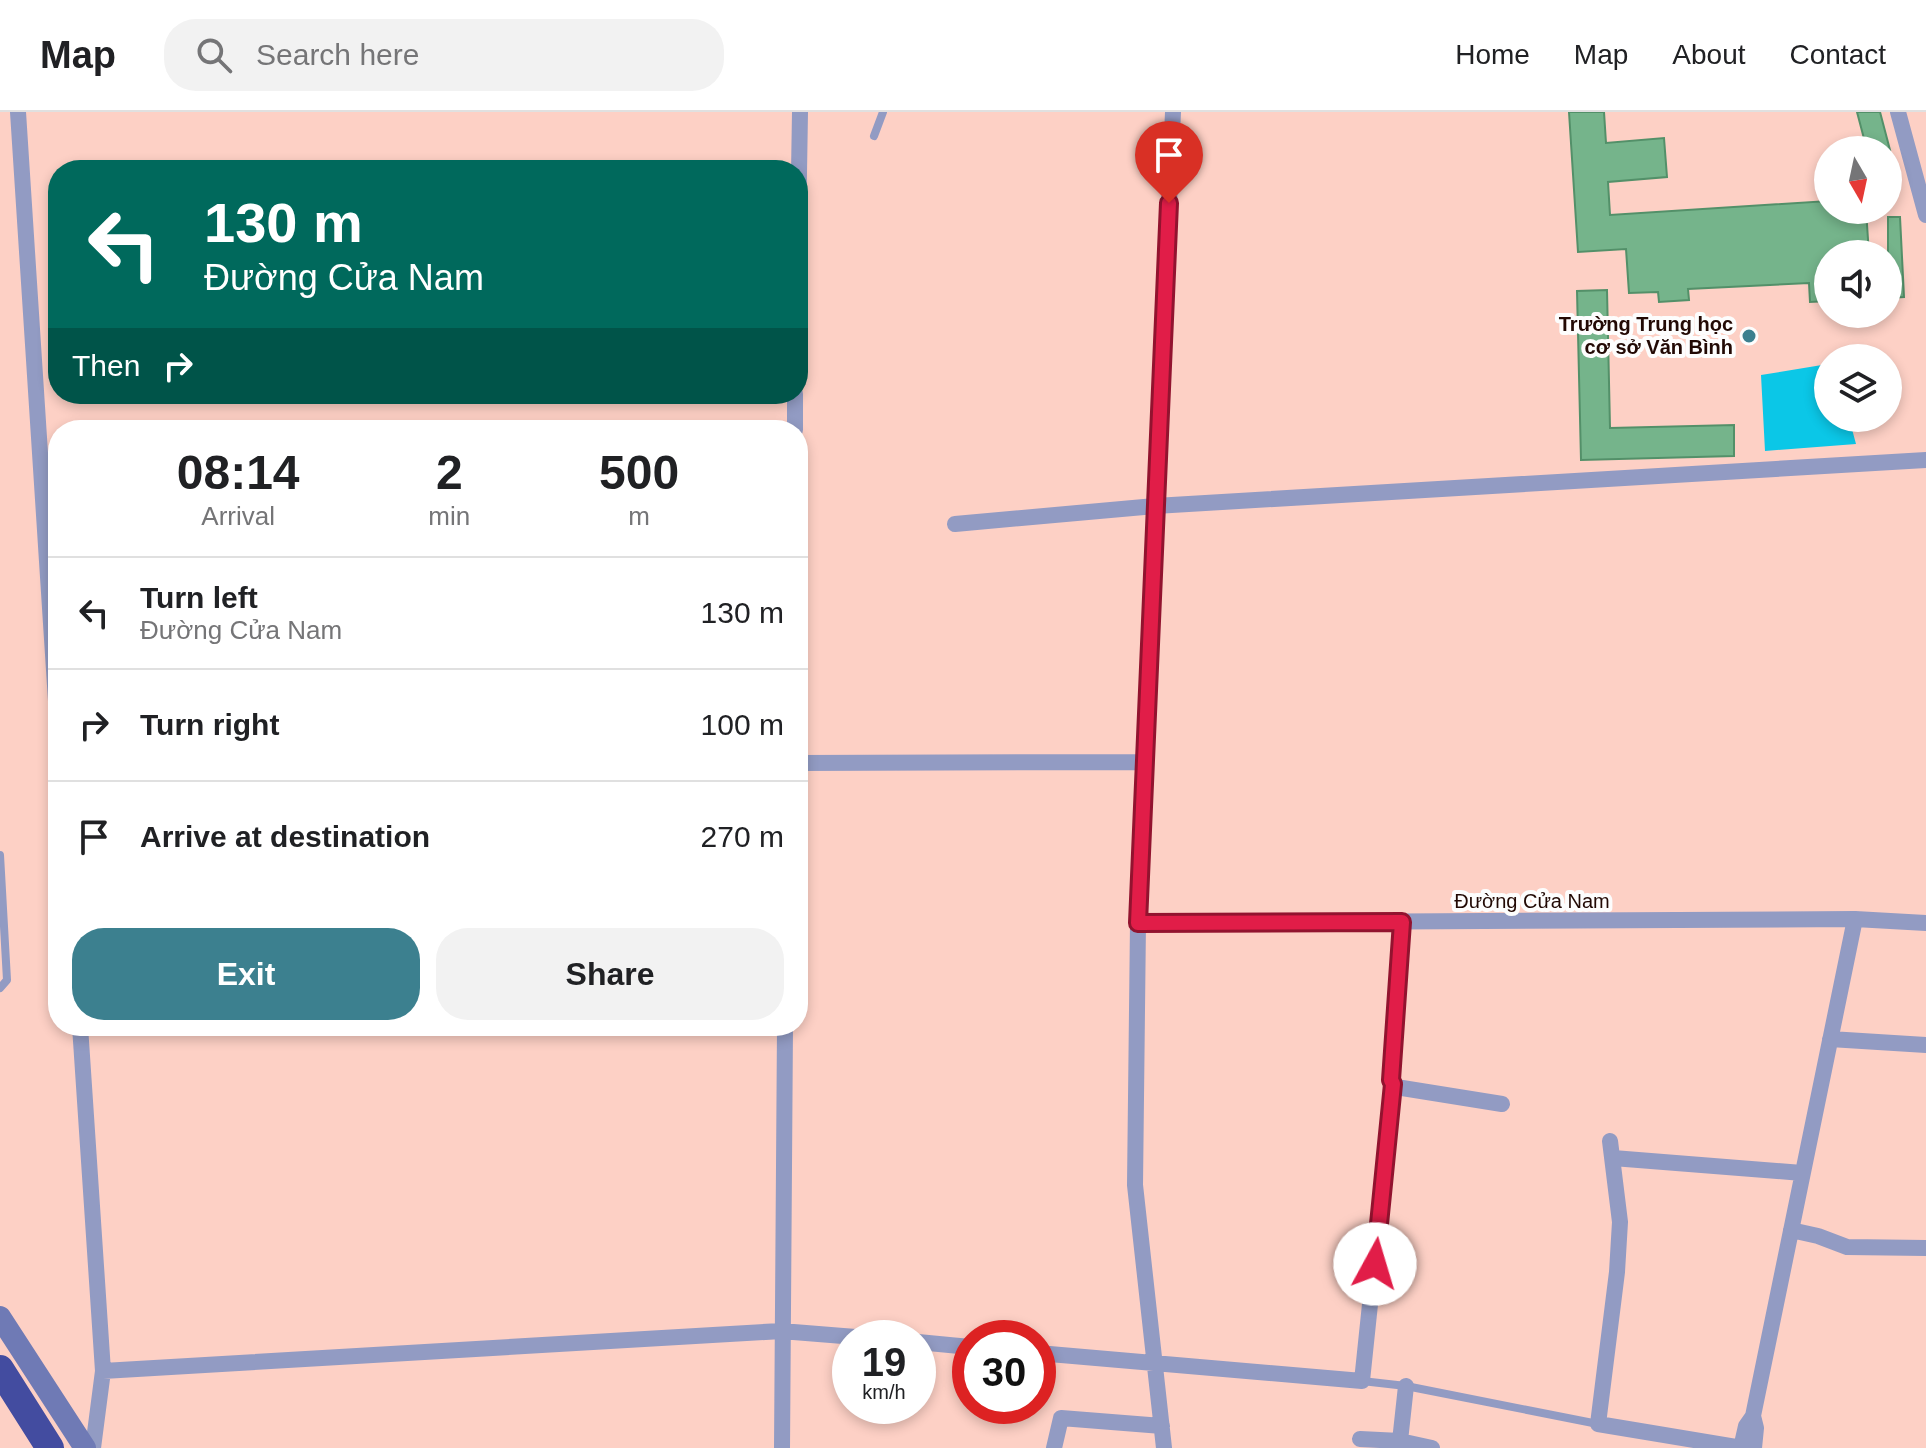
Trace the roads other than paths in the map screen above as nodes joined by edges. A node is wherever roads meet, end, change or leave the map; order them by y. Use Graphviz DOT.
graph roads {
  1 [pos="18,112"];
  2 [pos="800,112"];
  3 [pos="883,112"];
  4 [pos="1173,112"];
  5 [pos="1898,112"];
  6 [pos="874,136"];
  7 [pos="799,160"];
  8 [pos="1926,215"];
  9 [pos="1926,460"];
  10 [pos="1155,506"];
  11 [pos="955,524"];
  12 [pos="48,577"];
  13 [pos="1146,762"];
  14 [pos="808,763"];
  15 [pos="0,855"];
  16 [pos="1855,919"];
  17 [pos="1402,922"];
  18 [pos="1138,923"];
  19 [pos="1926,923"];
  20 [pos="0,988"];
  21 [pos="81,1036"];
  22 [pos="785,1036"];
  23 [pos="1830,1039"];
  24 [pos="1926,1045"];
  25 [pos="1393,1084"];
  26 [pos="1502,1104"];
  27 [pos="1610,1141"];
  28 [pos="1613,1158"];
  29 [pos="1802,1173"];
  30 [pos="1791,1230"];
  31 [pos="1926,1248"];
  32 [pos="0,1317"];
  33 [pos="781,1331"];
  34 [pos="832,1335"];
  35 [pos="1056,1354"];
  36 [pos="1153,1362"];
  37 [pos="0,1369"];
  38 [pos="103,1371"];
  39 [pos="1362,1381"];
  40 [pos="1406,1386"];
  41 [pos="1753,1416"];
  42 [pos="1598,1424"];
  43 [pos="1162,1426"];
  44 [pos="1360,1439"];
  45 [pos="1400,1441"];
  46 [pos="50,1448"];
  47 [pos="85,1448"];
  48 [pos="93,1448"];
  49 [pos="782,1448"];
  50 [pos="1054,1448"];
  51 [pos="1164,1448"];
  52 [pos="1432,1448"];
  53 [pos="1738,1448"];
  54 [pos="1754,1448"];
  1 -- 12 [label="street"];
  2 -- 7 [label="street"];
  3 -- 6 [label="lane"];
  4 -- 10 [label="street"];
  5 -- 8 [label="street"];
  9 -- 10 [label="street"];
  10 -- 11 [label="street"];
  10 -- 13 [label="street"];
  13 -- 14 [label="street"];
  13 -- 18 [label="street"];
  15 -- 20 [label="lane"];
  16 -- 17 [label="street, Đường Cửa Nam"];
  16 -- 19 [label="street, Đường Cửa Nam"];
  16 -- 23 [label="street"];
  17 -- 18 [label="street, Đường Cửa Nam"];
  17 -- 25 [label="street"];
  18 -- 36 [label="street"];
  21 -- 38 [label="street"];
  22 -- 33 [label="street"];
  23 -- 24 [label="street"];
  23 -- 29 [label="street"];
  25 -- 26 [label="street"];
  25 -- 39 [label="street"];
  27 -- 28 [label="street"];
  28 -- 29 [label="street"];
  28 -- 42 [label="street"];
  29 -- 30 [label="street"];
  30 -- 31 [label="street"];
  30 -- 41 [label="street"];
  32 -- 47 [label="street"];
  33 -- 34 [label="street"];
  33 -- 38 [label="street"];
  33 -- 49 [label="street"];
  35 -- 36 [label="street"];
  36 -- 39 [label="street"];
  36 -- 43 [label="street"];
  37 -- 46 [label="highway"];
  38 -- 48 [label="street"];
  39 -- 40 [label="lane"];
  40 -- 42 [label="lane"];
  40 -- 45 [label="street"];
  41 -- 53 [label="street"];
  41 -- 54 [label="street"];
  42 -- 53 [label="street"];
  43 -- 50 [label="street"];
  43 -- 51 [label="street"];
  44 -- 45 [label="street"];
  45 -- 52 [label="street"];
}
